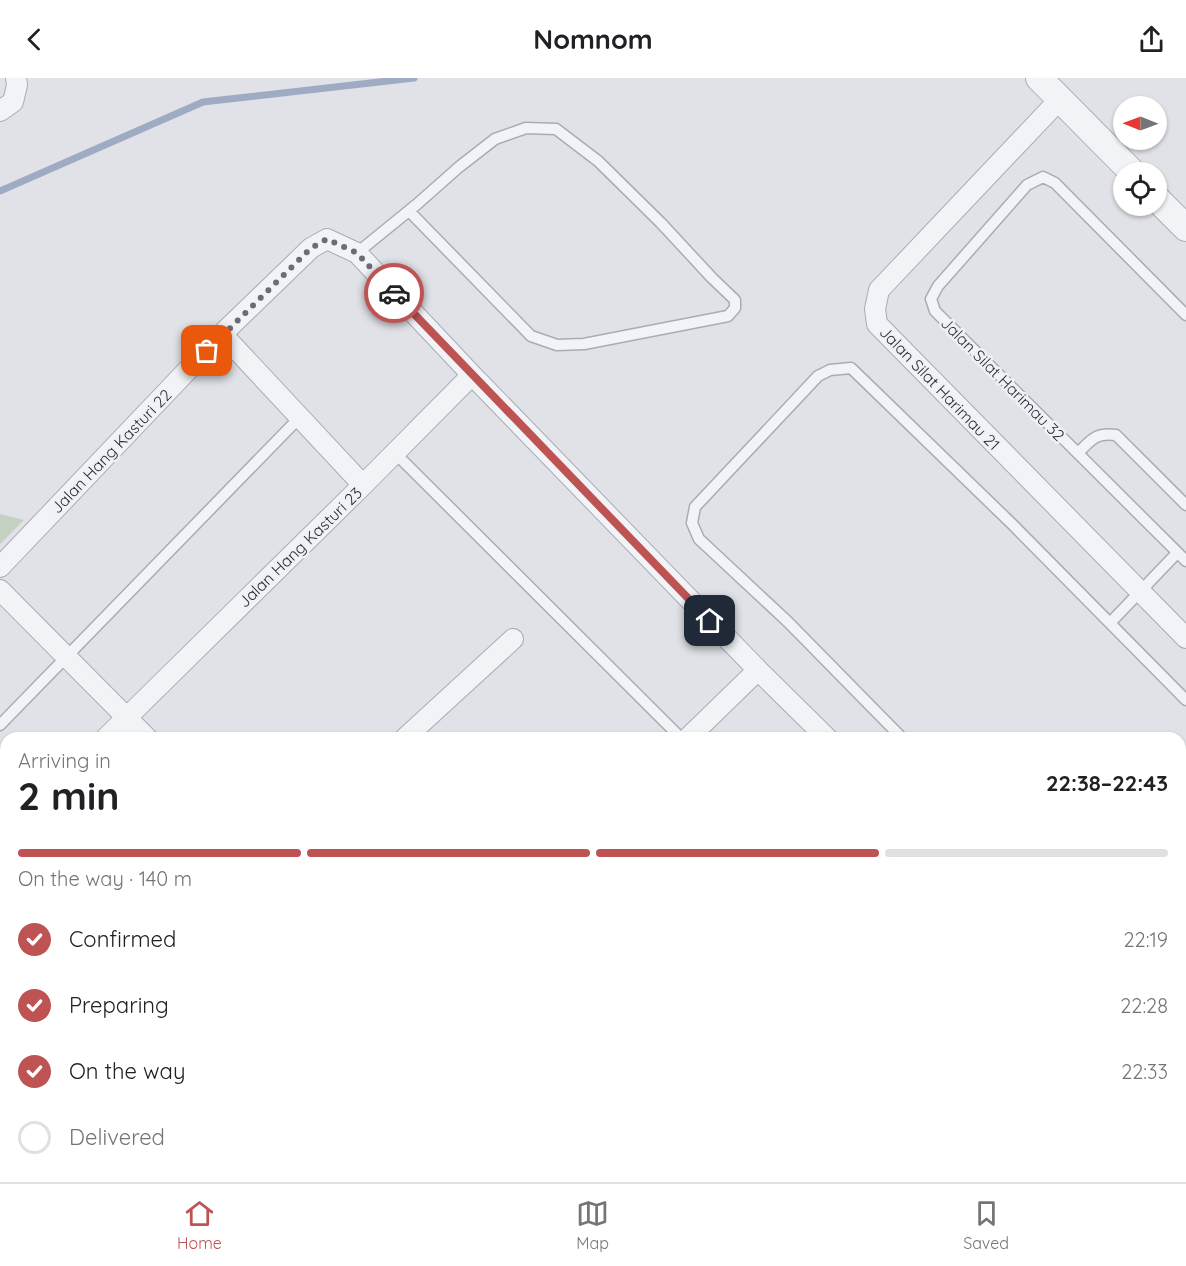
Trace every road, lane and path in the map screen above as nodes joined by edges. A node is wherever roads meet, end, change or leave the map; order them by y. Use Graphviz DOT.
graph roads {
  1 [pos="16,78"];
  2 [pos="1039,78"];
  3 [pos="1060,99"];
  4 [pos="0,111"];
  5 [pos="1122,162"];
  6 [pos="1167,209"];
  7 [pos="409,211"];
  8 [pos="1186,228"];
  9 [pos="357,253"];
  10 [pos="1186,315"];
  11 [pos="222,334"];
  12 [pos="472,375"];
  13 [pos="300,417"];
  14 [pos="395,453"];
  15 [pos="1077,453"];
  16 [pos="363,485"];
  17 [pos="1186,505"];
  18 [pos="1177,553"];
  19 [pos="1186,561"];
  20 [pos="0,567"];
  21 [pos="0,590"];
  22 [pos="1140,592"];
  23 [pos="1110,623"];
  24 [pos="1186,638"];
  25 [pos="513,639"];
  26 [pos="66,657"];
  27 [pos="758,670"];
  28 [pos="1186,700"];
  29 [pos="126,717"];
  30 [pos="0,725"];
  31 [pos="112,732"];
  32 [pos="141,732"];
  33 [pos="412,732"];
  34 [pos="675,732"];
  35 [pos="694,732"];
  36 [pos="821,732"];
  37 [pos="896,732"];
  1 -- 4 [label="street"];
  2 -- 3 [label="street"];
  3 -- 5 [label="street"];
  3 -- 22 [label="street, Jalan Silat Harimau 21"];
  6 -- 8 [label="street"];
  7 -- 7 [label="lane"];
  7 -- 9 [label="lane"];
  9 -- 11 [label="street, Jalan Hang Kasturi 22"];
  9 -- 12 [label="street"];
  10 -- 15 [label="lane, Jalan Silat Harimau 32"];
  11 -- 13 [label="street"];
  11 -- 20 [label="street, Jalan Hang Kasturi 22"];
  12 -- 14 [label="street, Jalan Hang Kasturi 23"];
  12 -- 27 [label="street"];
  13 -- 16 [label="street"];
  13 -- 26 [label="lane"];
  14 -- 16 [label="street, Jalan Hang Kasturi 23"];
  14 -- 34 [label="lane"];
  15 -- 17 [label="lane"];
  15 -- 18 [label="lane, Jalan Silat Harimau 32"];
  16 -- 29 [label="street, Jalan Hang Kasturi 23"];
  18 -- 19 [label="lane, Jalan Silat Harimau 32"];
  18 -- 22 [label="lane"];
  21 -- 26 [label="street"];
  22 -- 23 [label="lane"];
  22 -- 24 [label="street, Jalan Silat Harimau 21"];
  23 -- 28 [label="lane"];
  23 -- 37 [label="lane"];
  25 -- 33 [label="street"];
  26 -- 29 [label="street"];
  26 -- 30 [label="lane"];
  27 -- 35 [label="street"];
  27 -- 36 [label="street"];
  29 -- 31 [label="street, Jalan Hang Kasturi 23"];
  29 -- 32 [label="street"];
}
